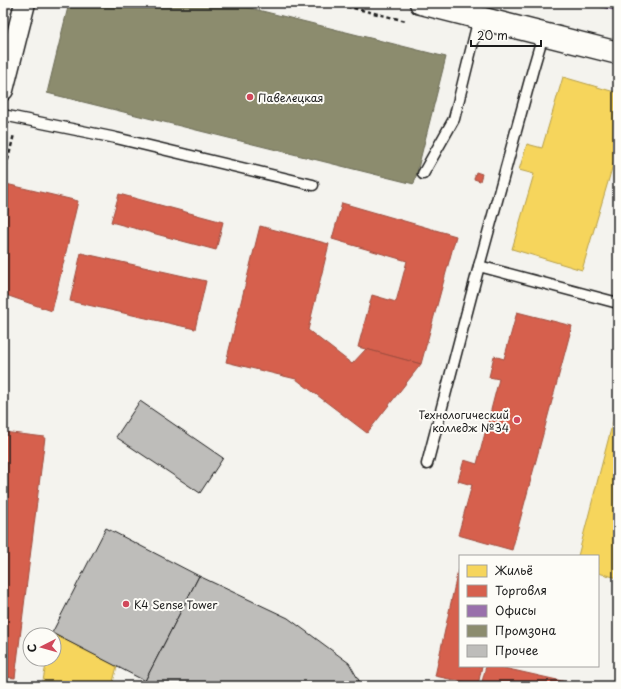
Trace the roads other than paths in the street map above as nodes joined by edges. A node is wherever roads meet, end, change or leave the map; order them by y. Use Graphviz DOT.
graph roads {
  1 [pos="25,3"];
  2 [pos="421,3"];
  3 [pos="479,18"];
  4 [pos="543,35"];
  5 [pos="618,53"];
  6 [pos="3,90"];
  7 [pos="3,115"];
  8 [pos="423,174"];
  9 [pos="313,186"];
  10 [pos="479,266"];
  11 [pos="618,303"];
  12 [pos="427,464"];
  1 -- 6 [label="street"];
  2 -- 3 [label="street"];
  3 -- 4 [label="street"];
  3 -- 8 [label="lane"];
  4 -- 5 [label="street"];
  4 -- 10 [label="lane"];
  7 -- 9 [label="lane"];
  10 -- 11 [label="lane"];
  10 -- 12 [label="lane"];
}
